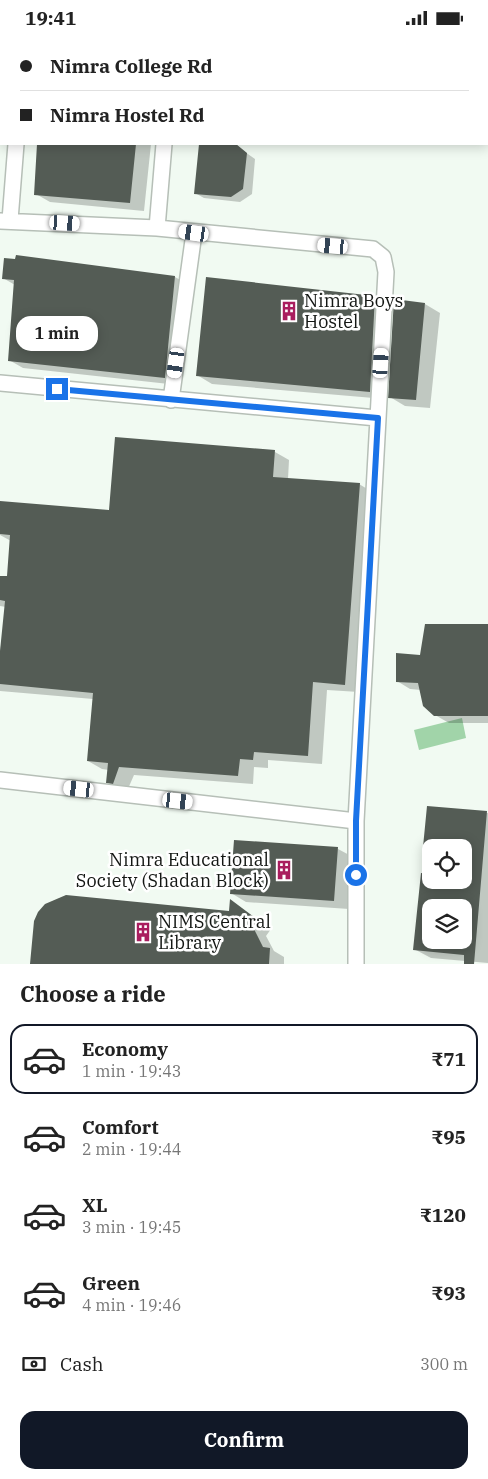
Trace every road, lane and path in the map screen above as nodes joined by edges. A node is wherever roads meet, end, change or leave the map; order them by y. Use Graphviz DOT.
graph roads {
  1 [pos="16,145"];
  2 [pos="164,145"];
  3 [pos="5,221"];
  4 [pos="157,228"];
  5 [pos="194,233"];
  6 [pos="0,383"];
  7 [pos="171,400"];
  8 [pos="378,418"];
  9 [pos="0,780"];
  10 [pos="356,821"];
  11 [pos="356,964"];
  1 -- 3 [label="street"];
  2 -- 4 [label="street"];
  3 -- 4 [label="street"];
  4 -- 5 [label="street"];
  5 -- 7 [label="street"];
  5 -- 8 [label="street"];
  6 -- 7 [label="street"];
  7 -- 8 [label="street"];
  8 -- 10 [label="street"];
  9 -- 10 [label="street"];
  10 -- 11 [label="street"];
}
